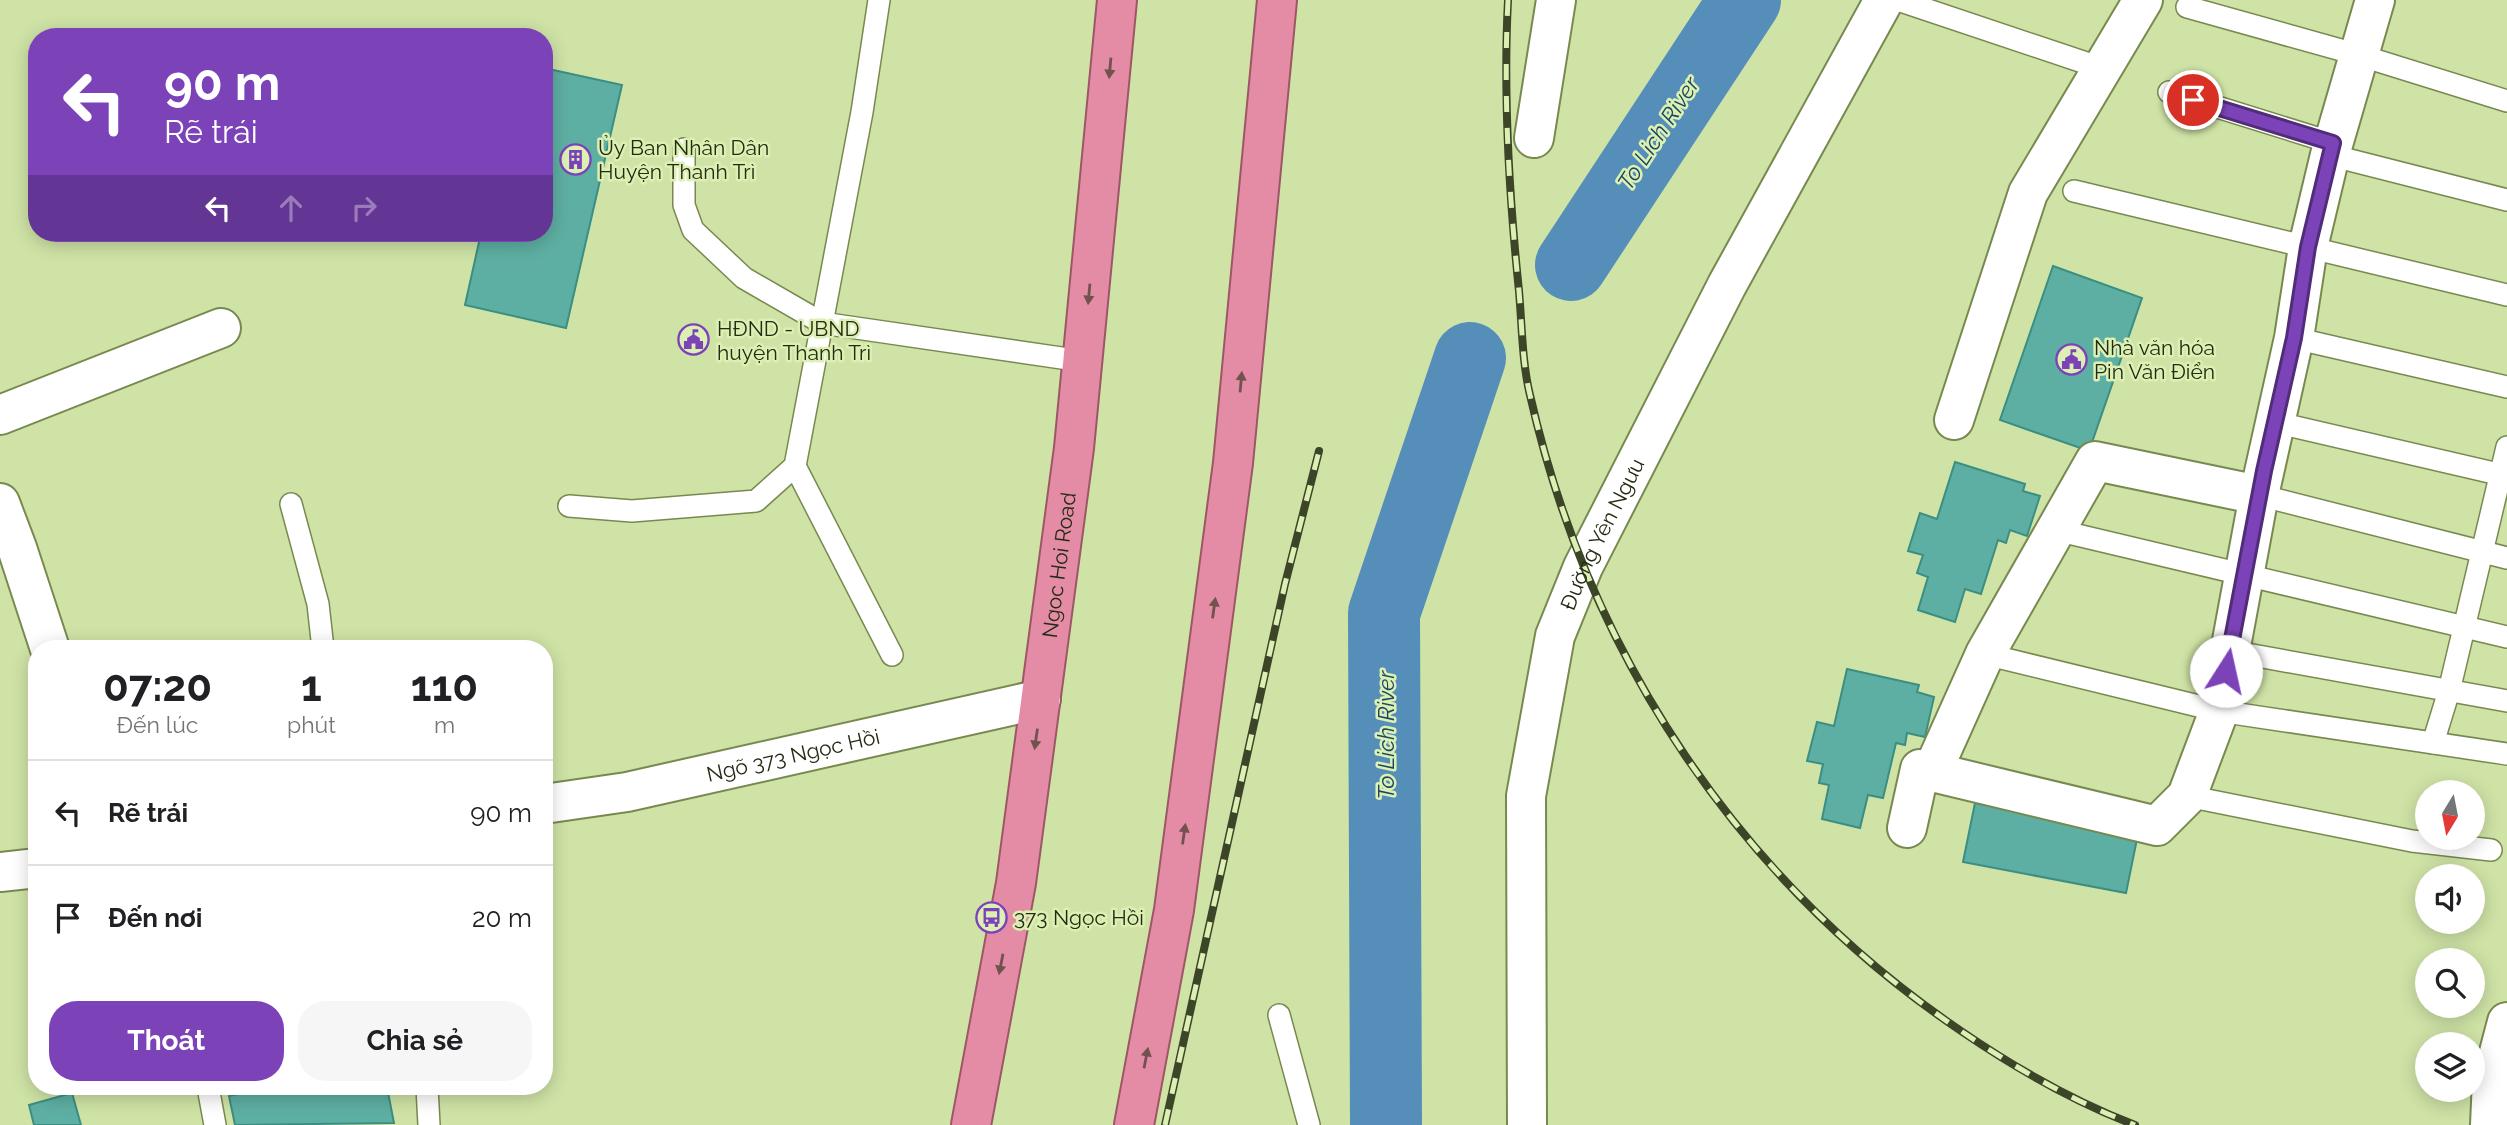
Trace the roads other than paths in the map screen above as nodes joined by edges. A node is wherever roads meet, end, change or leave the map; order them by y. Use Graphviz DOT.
graph roads {
  1 [pos="879,0"];
  2 [pos="1117,0"];
  3 [pos="1278,0"];
  4 [pos="1556,0"];
  5 [pos="1884,0"];
  6 [pos="1898,0"];
  7 [pos="2143,0"];
  8 [pos="2375,0"];
  9 [pos="2188,7"];
  10 [pos="2359,55"];
  11 [pos="2101,68"];
  12 [pos="2169,92"];
  13 [pos="2507,101"];
  14 [pos="1534,138"];
  15 [pos="684,149"];
  16 [pos="2331,149"];
  17 [pos="2074,191"];
  18 [pos="2507,200"];
  19 [pos="2308,247"];
  20 [pos="2507,295"];
  21 [pos="822,323"];
  22 [pos="221,328"];
  23 [pos="2294,338"];
  24 [pos="1082,361"];
  25 [pos="2507,387"];
  26 [pos="0,415"];
  27 [pos="1954,420"];
  28 [pos="2274,422"];
  29 [pos="2507,447"];
  30 [pos="795,466"];
  31 [pos="2504,475"];
  32 [pos="2259,495"];
  33 [pos="0,503"];
  34 [pos="290,504"];
  35 [pos="569,506"];
  36 [pos="2056,530"];
  37 [pos="2482,551"];
  38 [pos="2507,558"];
  39 [pos="2244,573"];
  40 [pos="2463,626"];
  41 [pos="2507,637"];
  42 [pos="47,640"];
  43 [pos="322,640"];
  44 [pos="2230,651"];
  45 [pos="1985,654"];
  46 [pos="892,655"];
  47 [pos="2449,691"];
  48 [pos="1041,699"];
  49 [pos="2507,701"];
  50 [pos="2219,711"];
  51 [pos="2433,743"];
  52 [pos="2507,754"];
  53 [pos="1932,772"];
  54 [pos="2187,796"];
  55 [pos="553,803"];
  56 [pos="1908,828"];
  57 [pos="2491,850"];
  58 [pos="28,869"];
  59 [pos="0,872"];
  60 [pos="1279,1016"];
  61 [pos="2507,1022"];
  62 [pos="209,1095"];
  63 [pos="427,1095"];
  64 [pos="215,1125"];
  65 [pos="429,1125"];
  66 [pos="971,1125"];
  67 [pos="1134,1125"];
  68 [pos="1310,1125"];
  69 [pos="1527,1125"];
  70 [pos="2490,1125"];
  1 -- 21 [label="lane"];
  2 -- 24 [label="highway, Ngoc Hoi Road, one-way"];
  67 -- 3 [label="highway, one-way"];
  4 -- 14 [label="street"];
  5 -- 69 [label="street, Đường Yên Ngưu"];
  6 -- 11 [label="lane"];
  7 -- 11 [label="street"];
  8 -- 10 [label="street"];
  9 -- 10 [label="lane"];
  10 -- 13 [label="lane"];
  10 -- 16 [label="street"];
  11 -- 27 [label="street"];
  12 -- 16 [label="lane"];
  15 -- 21 [label="lane"];
  16 -- 18 [label="lane"];
  16 -- 19 [label="street"];
  17 -- 19 [label="lane"];
  19 -- 20 [label="lane"];
  19 -- 23 [label="street"];
  21 -- 24 [label="lane"];
  21 -- 30 [label="lane"];
  22 -- 26 [label="street"];
  23 -- 25 [label="lane"];
  23 -- 28 [label="street"];
  24 -- 48 [label="highway, Ngoc Hoi Road"];
  28 -- 31 [label="lane"];
  28 -- 32 [label="street"];
  29 -- 31 [label="lane"];
  30 -- 35 [label="lane"];
  30 -- 46 [label="lane"];
  31 -- 37 [label="lane"];
  32 -- 36 [label="street"];
  32 -- 37 [label="lane"];
  32 -- 39 [label="street"];
  33 -- 42 [label="street"];
  34 -- 43 [label="lane"];
  36 -- 39 [label="lane"];
  36 -- 45 [label="street"];
  37 -- 38 [label="lane"];
  37 -- 40 [label="lane"];
  39 -- 40 [label="lane"];
  39 -- 44 [label="street"];
  40 -- 41 [label="lane"];
  40 -- 47 [label="lane"];
  44 -- 47 [label="lane"];
  44 -- 50 [label="street"];
  45 -- 50 [label="lane"];
  45 -- 53 [label="street"];
  47 -- 49 [label="lane"];
  47 -- 51 [label="lane"];
  48 -- 55 [label="street, Ngõ 373 Ngọc Hồi"];
  48 -- 66 [label="highway, Ngoc Hoi Road, one-way"];
  50 -- 51 [label="lane"];
  50 -- 54 [label="street"];
  51 -- 52 [label="lane"];
  53 -- 54 [label="street"];
  53 -- 56 [label="street"];
  54 -- 57 [label="lane"];
  58 -- 59 [label="street"];
  60 -- 68 [label="lane"];
  61 -- 70 [label="street"];
  62 -- 64 [label="lane"];
  63 -- 65 [label="lane"];
}
